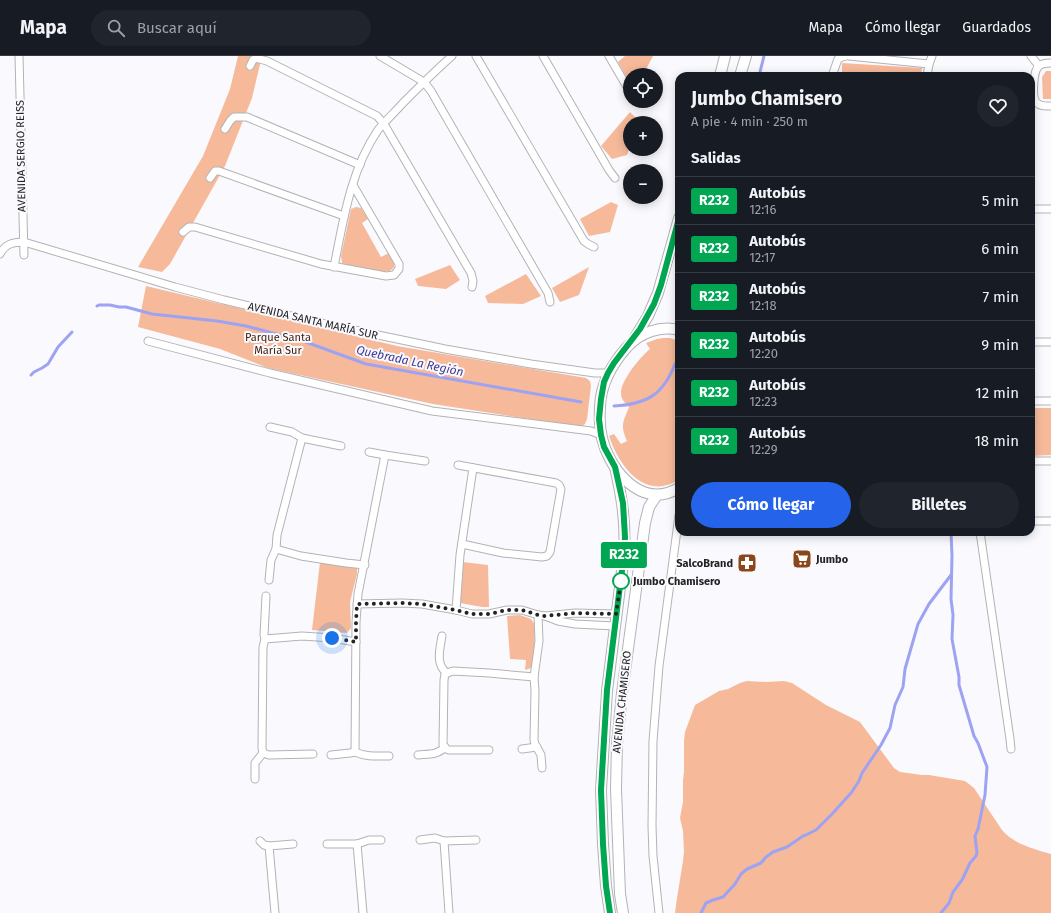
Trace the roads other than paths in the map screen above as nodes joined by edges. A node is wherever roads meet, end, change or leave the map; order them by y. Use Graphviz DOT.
graph roads {
  1 [pos="19,56"];
  2 [pos="380,56"];
  3 [pos="452,56"];
  4 [pos="476,56"];
  5 [pos="543,56"];
  6 [pos="609,56"];
  7 [pos="725,56"];
  8 [pos="746,56"];
  9 [pos="845,56"];
  10 [pos="932,56"];
  11 [pos="1031,56"];
  12 [pos="1051,63"];
  13 [pos="929,64"];
  14 [pos="250,66"];
  15 [pos="1039,66"];
  16 [pos="721,72"];
  17 [pos="741,72"];
  18 [pos="833,72"];
  19 [pos="928,72"];
  20 [pos="1035,73"];
  21 [pos="623,80"];
  22 [pos="424,82"];
  23 [pos="1035,105"];
  24 [pos="1051,106"];
  25 [pos="384,124"];
  26 [pos="225,129"];
  27 [pos="360,165"];
  28 [pos="210,178"];
  29 [pos="615,178"];
  30 [pos="353,185"];
  31 [pos="1035,209"];
  32 [pos="1051,209"];
  33 [pos="344,216"];
  34 [pos="184,232"];
  35 [pos="675,232"];
  36 [pos="24,242"];
  37 [pos="594,247"];
  38 [pos="0,254"];
  39 [pos="24,255"];
  40 [pos="334,267"];
  41 [pos="472,288"];
  42 [pos="550,302"];
  43 [pos="675,329"];
  44 [pos="148,341"];
  45 [pos="632,342"];
  46 [pos="1035,342"];
  47 [pos="1051,342"];
  48 [pos="608,373"];
  49 [pos="1035,401"];
  50 [pos="1051,401"];
  51 [pos="270,427"];
  52 [pos="601,435"];
  53 [pos="302,438"];
  54 [pos="341,446"];
  55 [pos="369,452"];
  56 [pos="385,455"];
  57 [pos="425,461"];
  58 [pos="1035,461"];
  59 [pos="1051,461"];
  60 [pos="458,465"];
  61 [pos="615,467"];
  62 [pos="473,468"];
  63 [pos="675,490"];
  64 [pos="657,495"];
  65 [pos="1035,521"];
  66 [pos="1051,521"];
  67 [pos="676,536"];
  68 [pos="980,536"];
  69 [pos="462,544"];
  70 [pos="276,549"];
  71 [pos="364,565"];
  72 [pos="269,580"];
  73 [pos="266,596"];
  74 [pos="357,604"];
  75 [pos="456,610"];
  76 [pos="616,614"];
  77 [pos="542,615"];
  78 [pos="615,626"];
  79 [pos="442,636"];
  80 [pos="265,639"];
  81 [pos="356,642"];
  82 [pos="447,673"];
  83 [pos="534,677"];
  84 [pos="537,747"];
  85 [pos="445,748"];
  86 [pos="1011,748"];
  87 [pos="522,749"];
  88 [pos="489,750"];
  89 [pos="354,752"];
  90 [pos="263,753"];
  91 [pos="313,754"];
  92 [pos="331,755"];
  93 [pos="418,755"];
  94 [pos="388,756"];
  95 [pos="542,768"];
  96 [pos="255,779"];
  97 [pos="381,840"];
  98 [pos="420,840"];
  99 [pos="476,840"];
  100 [pos="260,841"];
  101 [pos="444,841"];
  102 [pos="293,844"];
  103 [pos="327,844"];
  104 [pos="357,844"];
  105 [pos="269,846"];
  106 [pos="275,913"];
  107 [pos="363,913"];
  108 [pos="449,913"];
  109 [pos="610,913"];
  110 [pos="623,913"];
  111 [pos="659,913"];
  1 -- 36 [label="street, AVENIDA SERGIO REISS"];
  2 -- 22 [label="street"];
  3 -- 22 [label="street"];
  4 -- 37 [label="street"];
  5 -- 29 [label="street"];
  6 -- 21 [label="street"];
  7 -- 16 [label="street"];
  8 -- 17 [label="street"];
  9 -- 13 [label="street"];
  9 -- 18 [label="street"];
  10 -- 13 [label="street"];
  11 -- 15 [label="street"];
  12 -- 15 [label="street"];
  13 -- 19 [label="street"];
  14 -- 25 [label="street"];
  15 -- 20 [label="street"];
  22 -- 25 [label="street"];
  22 -- 42 [label="street"];
  23 -- 24 [label="street"];
  25 -- 27 [label="street"];
  25 -- 41 [label="street"];
  26 -- 27 [label="street"];
  27 -- 30 [label="street"];
  28 -- 33 [label="street"];
  30 -- 33 [label="street"];
  30 -- 40 [label="street"];
  31 -- 32 [label="street"];
  33 -- 40 [label="street"];
  34 -- 40 [label="street"];
  35 -- 45 [label="street"];
  36 -- 38 [label="street"];
  36 -- 39 [label="street, AVENIDA SERGIO REISS"];
  36 -- 48 [label="street, AVENIDA SANTA MARÍA SUR"];
  43 -- 45 [label="street"];
  44 -- 52 [label="street"];
  45 -- 48 [label="street"];
  46 -- 47 [label="street"];
  48 -- 52 [label="street"];
  49 -- 50 [label="street"];
  51 -- 53 [label="street"];
  52 -- 61 [label="street"];
  53 -- 54 [label="street"];
  53 -- 70 [label="street"];
  55 -- 56 [label="street"];
  56 -- 57 [label="street"];
  56 -- 71 [label="street"];
  58 -- 59 [label="street"];
  60 -- 62 [label="street"];
  61 -- 64 [label="street"];
  61 -- 76 [label="street, AVENIDA CHAMISERO"];
  62 -- 69 [label="street"];
  62 -- 69 [label="street"];
  63 -- 64 [label="street"];
  64 -- 110 [label="street, AVENIDA CHAMISERO"];
  65 -- 66 [label="street"];
  67 -- 111 [label="street"];
  68 -- 86 [label="street"];
  69 -- 75 [label="street"];
  70 -- 71 [label="street"];
  70 -- 72 [label="street"];
  71 -- 74 [label="street"];
  73 -- 80 [label="street"];
  74 -- 75 [label="street"];
  74 -- 81 [label="street"];
  75 -- 77 [label="street"];
  76 -- 77 [label="street"];
  76 -- 78 [label="street, AVENIDA CHAMISERO"];
  77 -- 78 [label="street"];
  77 -- 83 [label="street"];
  78 -- 109 [label="street, AVENIDA CHAMISERO"];
  79 -- 82 [label="street"];
  80 -- 81 [label="street"];
  80 -- 90 [label="street"];
  81 -- 89 [label="street"];
  82 -- 83 [label="street"];
  82 -- 85 [label="street"];
  83 -- 84 [label="street"];
  84 -- 87 [label="street"];
  84 -- 95 [label="street"];
  85 -- 88 [label="street"];
  85 -- 93 [label="street"];
  89 -- 92 [label="street"];
  89 -- 94 [label="street"];
  90 -- 91 [label="street"];
  90 -- 96 [label="street"];
  97 -- 104 [label="street"];
  98 -- 101 [label="street"];
  99 -- 101 [label="street"];
  100 -- 105 [label="street"];
  101 -- 108 [label="street"];
  102 -- 105 [label="street"];
  103 -- 104 [label="street"];
  104 -- 107 [label="street"];
  105 -- 106 [label="street"];
}
